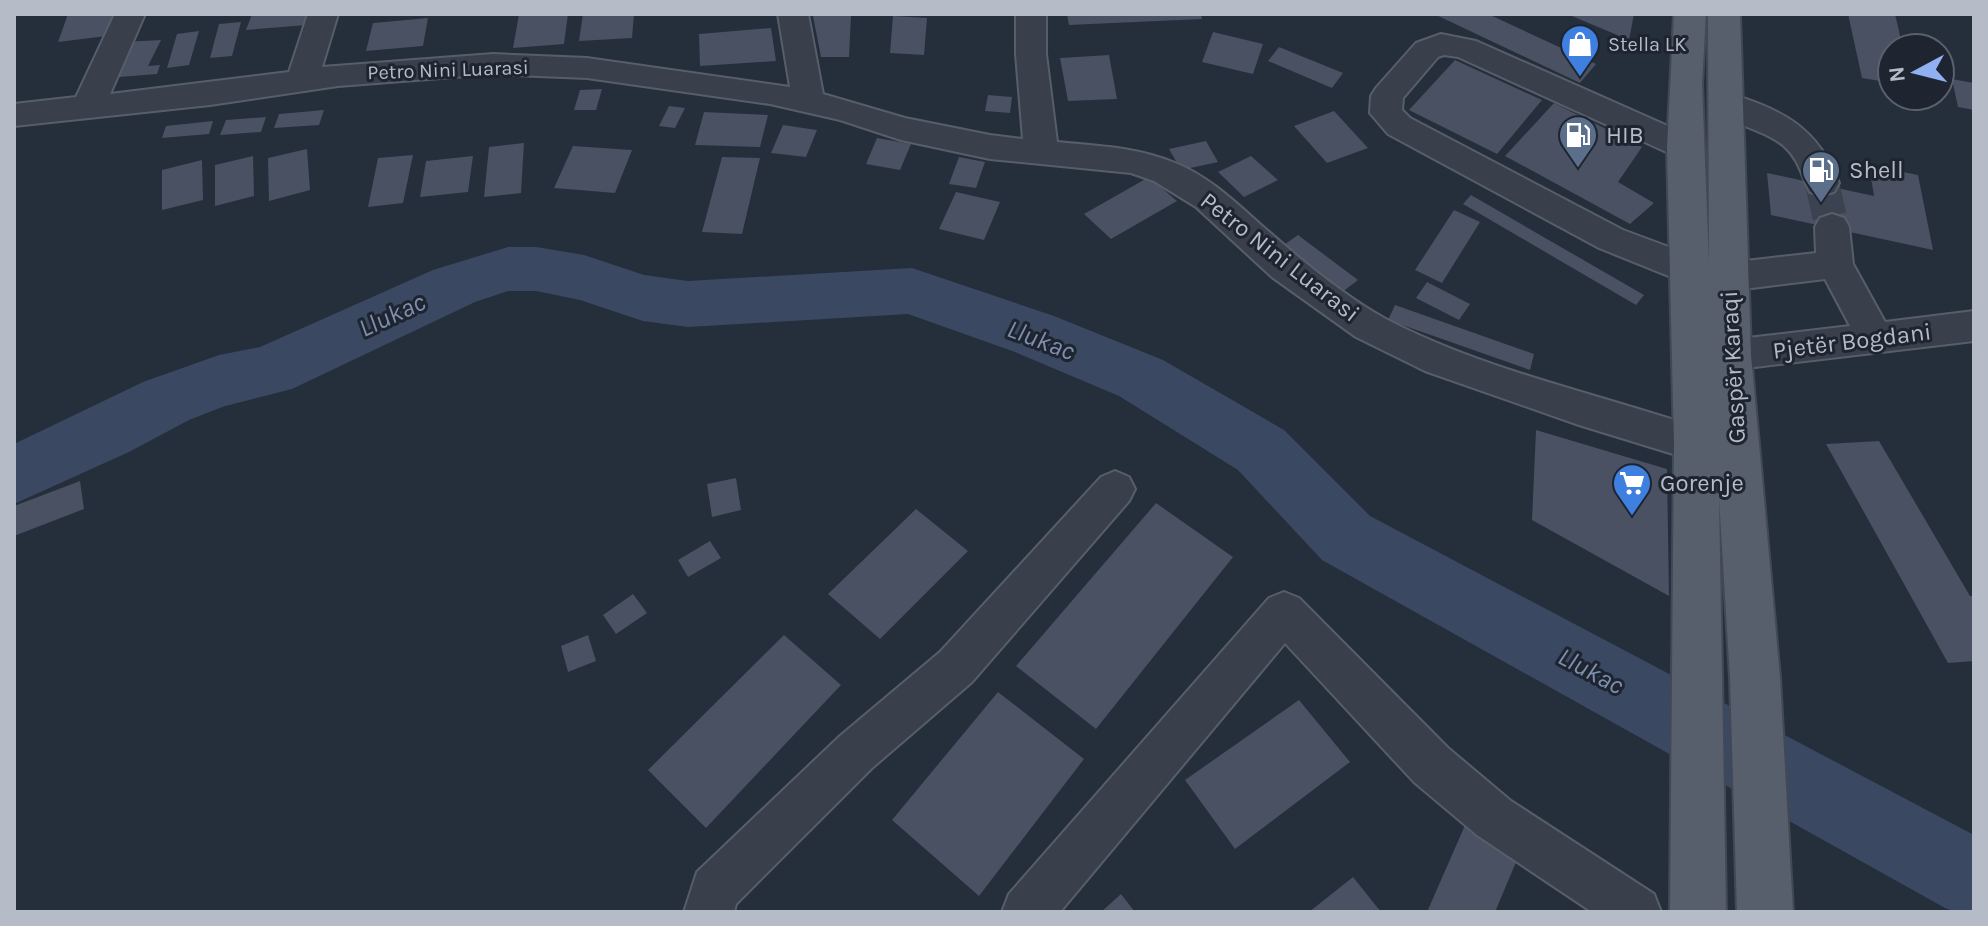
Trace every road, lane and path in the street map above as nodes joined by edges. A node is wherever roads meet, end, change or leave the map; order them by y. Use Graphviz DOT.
graph roads {
  1 [pos="130,14"];
  2 [pos="323,14"];
  3 [pos="793,14"];
  4 [pos="1031,14"];
  5 [pos="1690,14"];
  6 [pos="1724,14"];
  7 [pos="302,80"];
  8 [pos="808,99"];
  9 [pos="1727,104"];
  10 [pos="88,107"];
  11 [pos="14,115"];
  12 [pos="1685,147"];
  13 [pos="1041,150"];
  14 [pos="1822,183"];
  15 [pos="1832,227"];
  16 [pos="1835,264"];
  17 [pos="1709,273"];
  18 [pos="1974,326"];
  19 [pos="1875,338"];
  20 [pos="1730,355"];
  21 [pos="1696,444"];
  22 [pos="1115,489"];
  23 [pos="1698,905"];
  24 [pos="709,912"];
  25 [pos="1027,912"];
  26 [pos="1636,912"];
  27 [pos="1765,912"];
  1 -- 10 [label="street"];
  2 -- 7 [label="street"];
  3 -- 8 [label="street"];
  4 -- 13 [label="street"];
  5 -- 12 [label="main road, Gaspër Karaqi"];
  6 -- 9 [label="main road, Gaspër Karaqi"];
  7 -- 8 [label="street, Petro Nini Luarasi"];
  7 -- 10 [label="street, Petro Nini Luarasi"];
  8 -- 13 [label="street, Petro Nini Luarasi"];
  9 -- 14 [label="street"];
  9 -- 17 [label="main road, Gaspër Karaqi"];
  10 -- 11 [label="street, Petro Nini Luarasi"];
  12 -- 17 [label="main road, Gaspër Karaqi"];
  12 -- 17 [label="street"];
  13 -- 21 [label="street, Petro Nini Luarasi"];
  15 -- 16 [label="street"];
  16 -- 17 [label="street"];
  16 -- 19 [label="street"];
  17 -- 20 [label="main road, Gaspër Karaqi"];
  17 -- 21 [label="main road, Gaspër Karaqi"];
  18 -- 19 [label="street, Pjetër Bogdani"];
  19 -- 20 [label="street, Pjetër Bogdani"];
  20 -- 27 [label="main road, Gaspër Karaqi"];
  21 -- 23 [label="main road, Gaspër Karaqi"];
  22 -- 24 [label="street"];
  25 -- 26 [label="street"];
}
